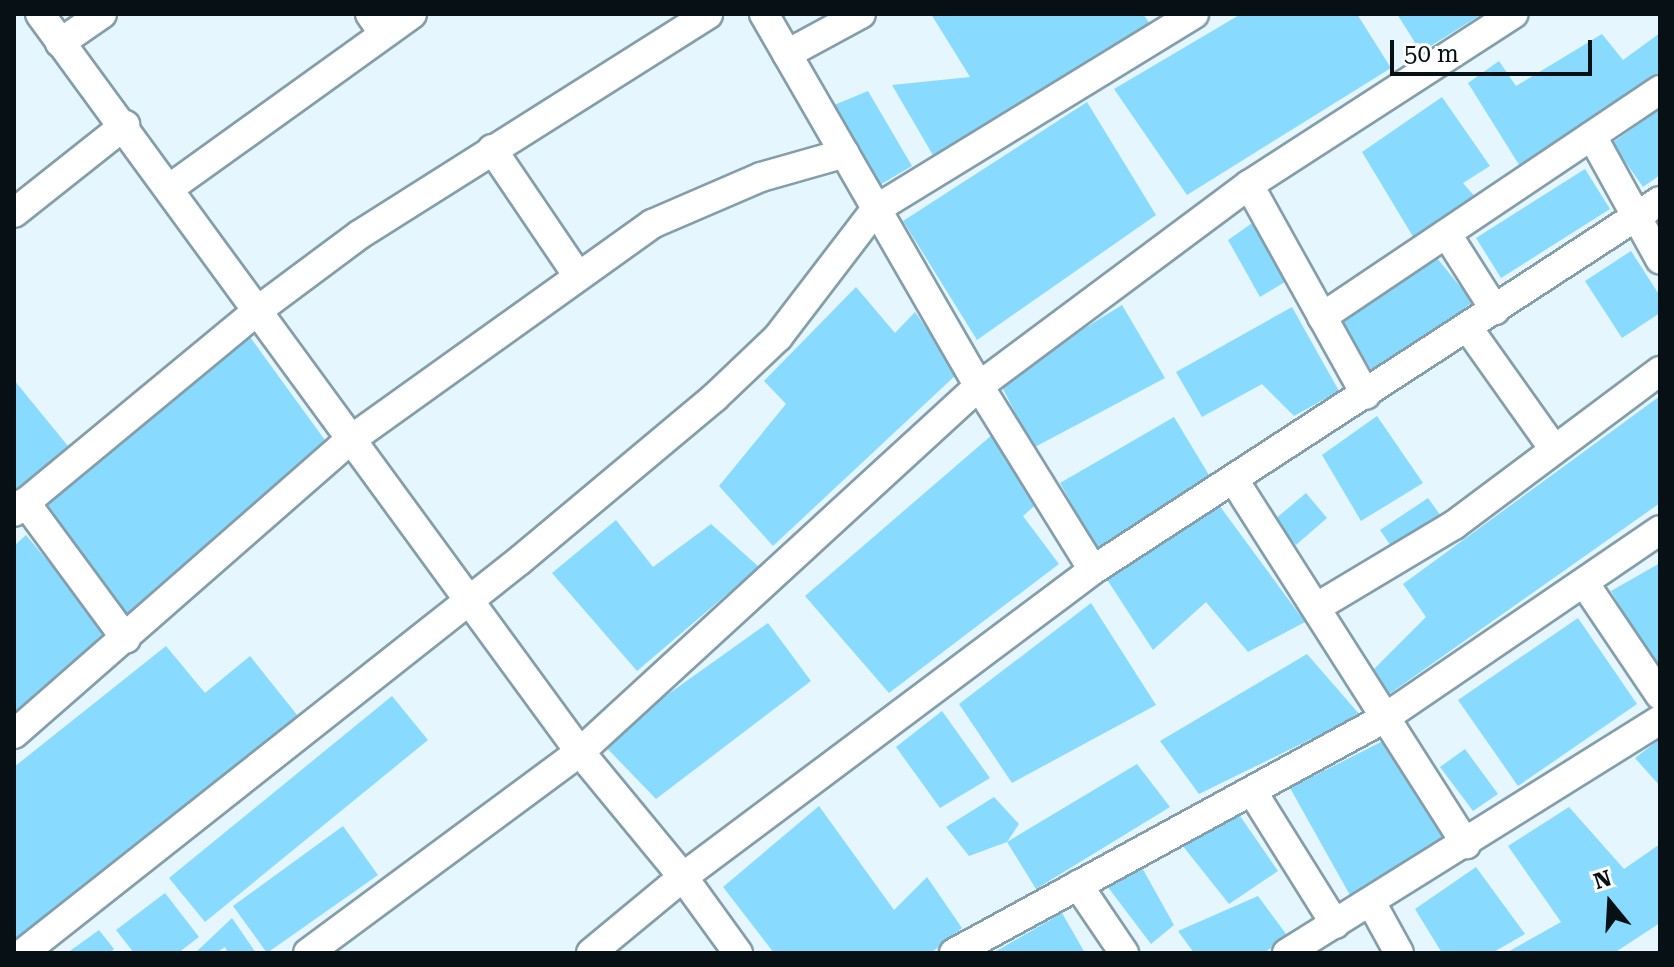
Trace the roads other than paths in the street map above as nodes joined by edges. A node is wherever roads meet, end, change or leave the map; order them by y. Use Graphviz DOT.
graph roads {
  1 [pos="40,14"];
  2 [pos="102,14"];
  3 [pos="412,14"];
  4 [pos="708,14"];
  5 [pos="764,14"];
  6 [pos="861,14"];
  7 [pos="1194,14"];
  8 [pos="1513,14"];
  9 [pos="377,24"];
  10 [pos="60,43"];
  11 [pos="787,54"];
  12 [pos="1660,90"];
  13 [pos="125,125"];
  14 [pos="1592,136"];
  15 [pos="492,149"];
  16 [pos="845,153"];
  17 [pos="1249,185"];
  18 [pos="170,188"];
  19 [pos="1649,208"];
  20 [pos="876,209"];
  21 [pos="14,213"];
  22 [pos="1448,236"];
  23 [pos="1660,259"];
  24 [pos="578,276"];
  25 [pos="1495,310"];
  26 [pos="257,311"];
  27 [pos="1322,317"];
  28 [pos="1468,328"];
  29 [pos="1660,371"];
  30 [pos="979,386"];
  31 [pos="1366,395"];
  32 [pos="349,441"];
  33 [pos="1554,449"];
  34 [pos="1234,480"];
  35 [pos="20,507"];
  36 [pos="1660,530"];
  37 [pos="1093,570"];
  38 [pos="1585,584"];
  39 [pos="468,597"];
  40 [pos="1317,607"];
  41 [pos="126,639"];
  42 [pos="1660,695"];
  43 [pos="1383,719"];
  44 [pos="1660,720"];
  45 [pos="14,734"];
  46 [pos="580,752"];
  47 [pos="1252,791"];
  48 [pos="1466,844"];
  49 [pos="683,877"];
  50 [pos="1078,885"];
  51 [pos="1371,902"];
  52 [pos="1335,924"];
  53 [pos="23,953"];
  54 [pos="308,953"];
  55 [pos="591,953"];
  56 [pos="738,953"];
  57 [pos="954,953"];
  58 [pos="1124,953"];
  59 [pos="1287,953"];
  60 [pos="1399,953"];
  1 -- 10 [label="street"];
  2 -- 10 [label="street"];
  3 -- 9 [label="street"];
  4 -- 15 [label="street"];
  5 -- 11 [label="street"];
  6 -- 11 [label="street"];
  7 -- 20 [label="street"];
  8 -- 17 [label="street"];
  9 -- 18 [label="street"];
  10 -- 13 [label="street"];
  11 -- 16 [label="street"];
  12 -- 14 [label="street"];
  13 -- 18 [label="street"];
  13 -- 21 [label="street"];
  14 -- 19 [label="street"];
  14 -- 22 [label="street"];
  15 -- 24 [label="street"];
  15 -- 26 [label="street"];
  16 -- 20 [label="street"];
  16 -- 24 [label="street"];
  17 -- 27 [label="street"];
  17 -- 30 [label="street"];
  18 -- 26 [label="street"];
  19 -- 23 [label="street"];
  19 -- 25 [label="street"];
  20 -- 30 [label="street"];
  20 -- 39 [label="street"];
  22 -- 25 [label="street"];
  22 -- 27 [label="street"];
  24 -- 32 [label="street"];
  25 -- 28 [label="street"];
  26 -- 32 [label="street"];
  26 -- 35 [label="street"];
  27 -- 31 [label="street"];
  28 -- 31 [label="street"];
  28 -- 33 [label="street"];
  29 -- 33 [label="street"];
  30 -- 37 [label="street"];
  30 -- 46 [label="street"];
  31 -- 34 [label="street"];
  32 -- 39 [label="street"];
  32 -- 41 [label="street"];
  33 -- 40 [label="street"];
  34 -- 37 [label="street"];
  34 -- 40 [label="street"];
  35 -- 41 [label="street"];
  36 -- 38 [label="street"];
  37 -- 49 [label="street"];
  38 -- 42 [label="street"];
  38 -- 43 [label="street"];
  39 -- 46 [label="street"];
  39 -- 53 [label="street"];
  40 -- 43 [label="street"];
  41 -- 45 [label="street"];
  43 -- 47 [label="street"];
  43 -- 48 [label="street"];
  44 -- 48 [label="street"];
  46 -- 49 [label="street"];
  46 -- 54 [label="street"];
  47 -- 50 [label="street"];
  47 -- 52 [label="street"];
  48 -- 51 [label="street"];
  49 -- 55 [label="street"];
  49 -- 56 [label="street"];
  50 -- 57 [label="street"];
  50 -- 58 [label="street"];
  51 -- 52 [label="street"];
  51 -- 60 [label="street"];
  52 -- 59 [label="street"];
}
